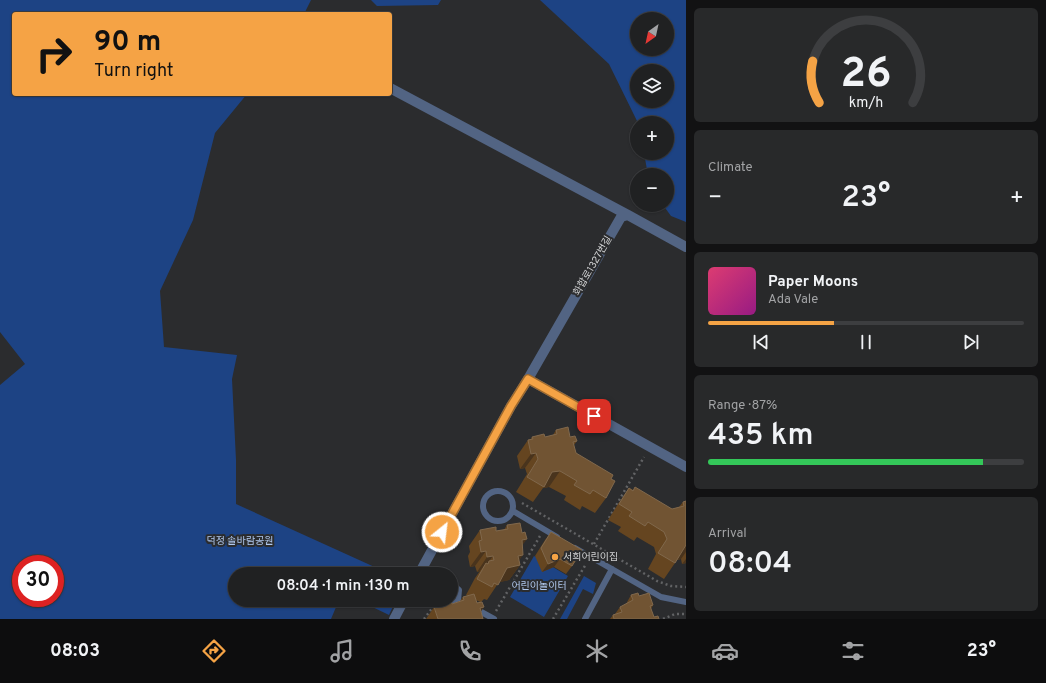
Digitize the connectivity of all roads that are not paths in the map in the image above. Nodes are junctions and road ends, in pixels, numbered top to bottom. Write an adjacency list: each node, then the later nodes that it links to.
1 (392, 89): 2 (street)
2 (628, 215): 3 (street); 4 (street, 화합로1327번길)
3 (686, 247)
4 (528, 379): 5 (street); 7 (street, 화합로1327번길)
5 (686, 467)
6 (513, 511): 6 (lane); 8 (lane)
7 (423, 567)
8 (612, 569): 11 (lane); 15 (lane)
9 (458, 589): 10 (lane)
10 (458, 599): 14 (lane)
11 (686, 602)
12 (400, 607): 13 (street)
13 (394, 619)
14 (493, 619)
15 (585, 619)

